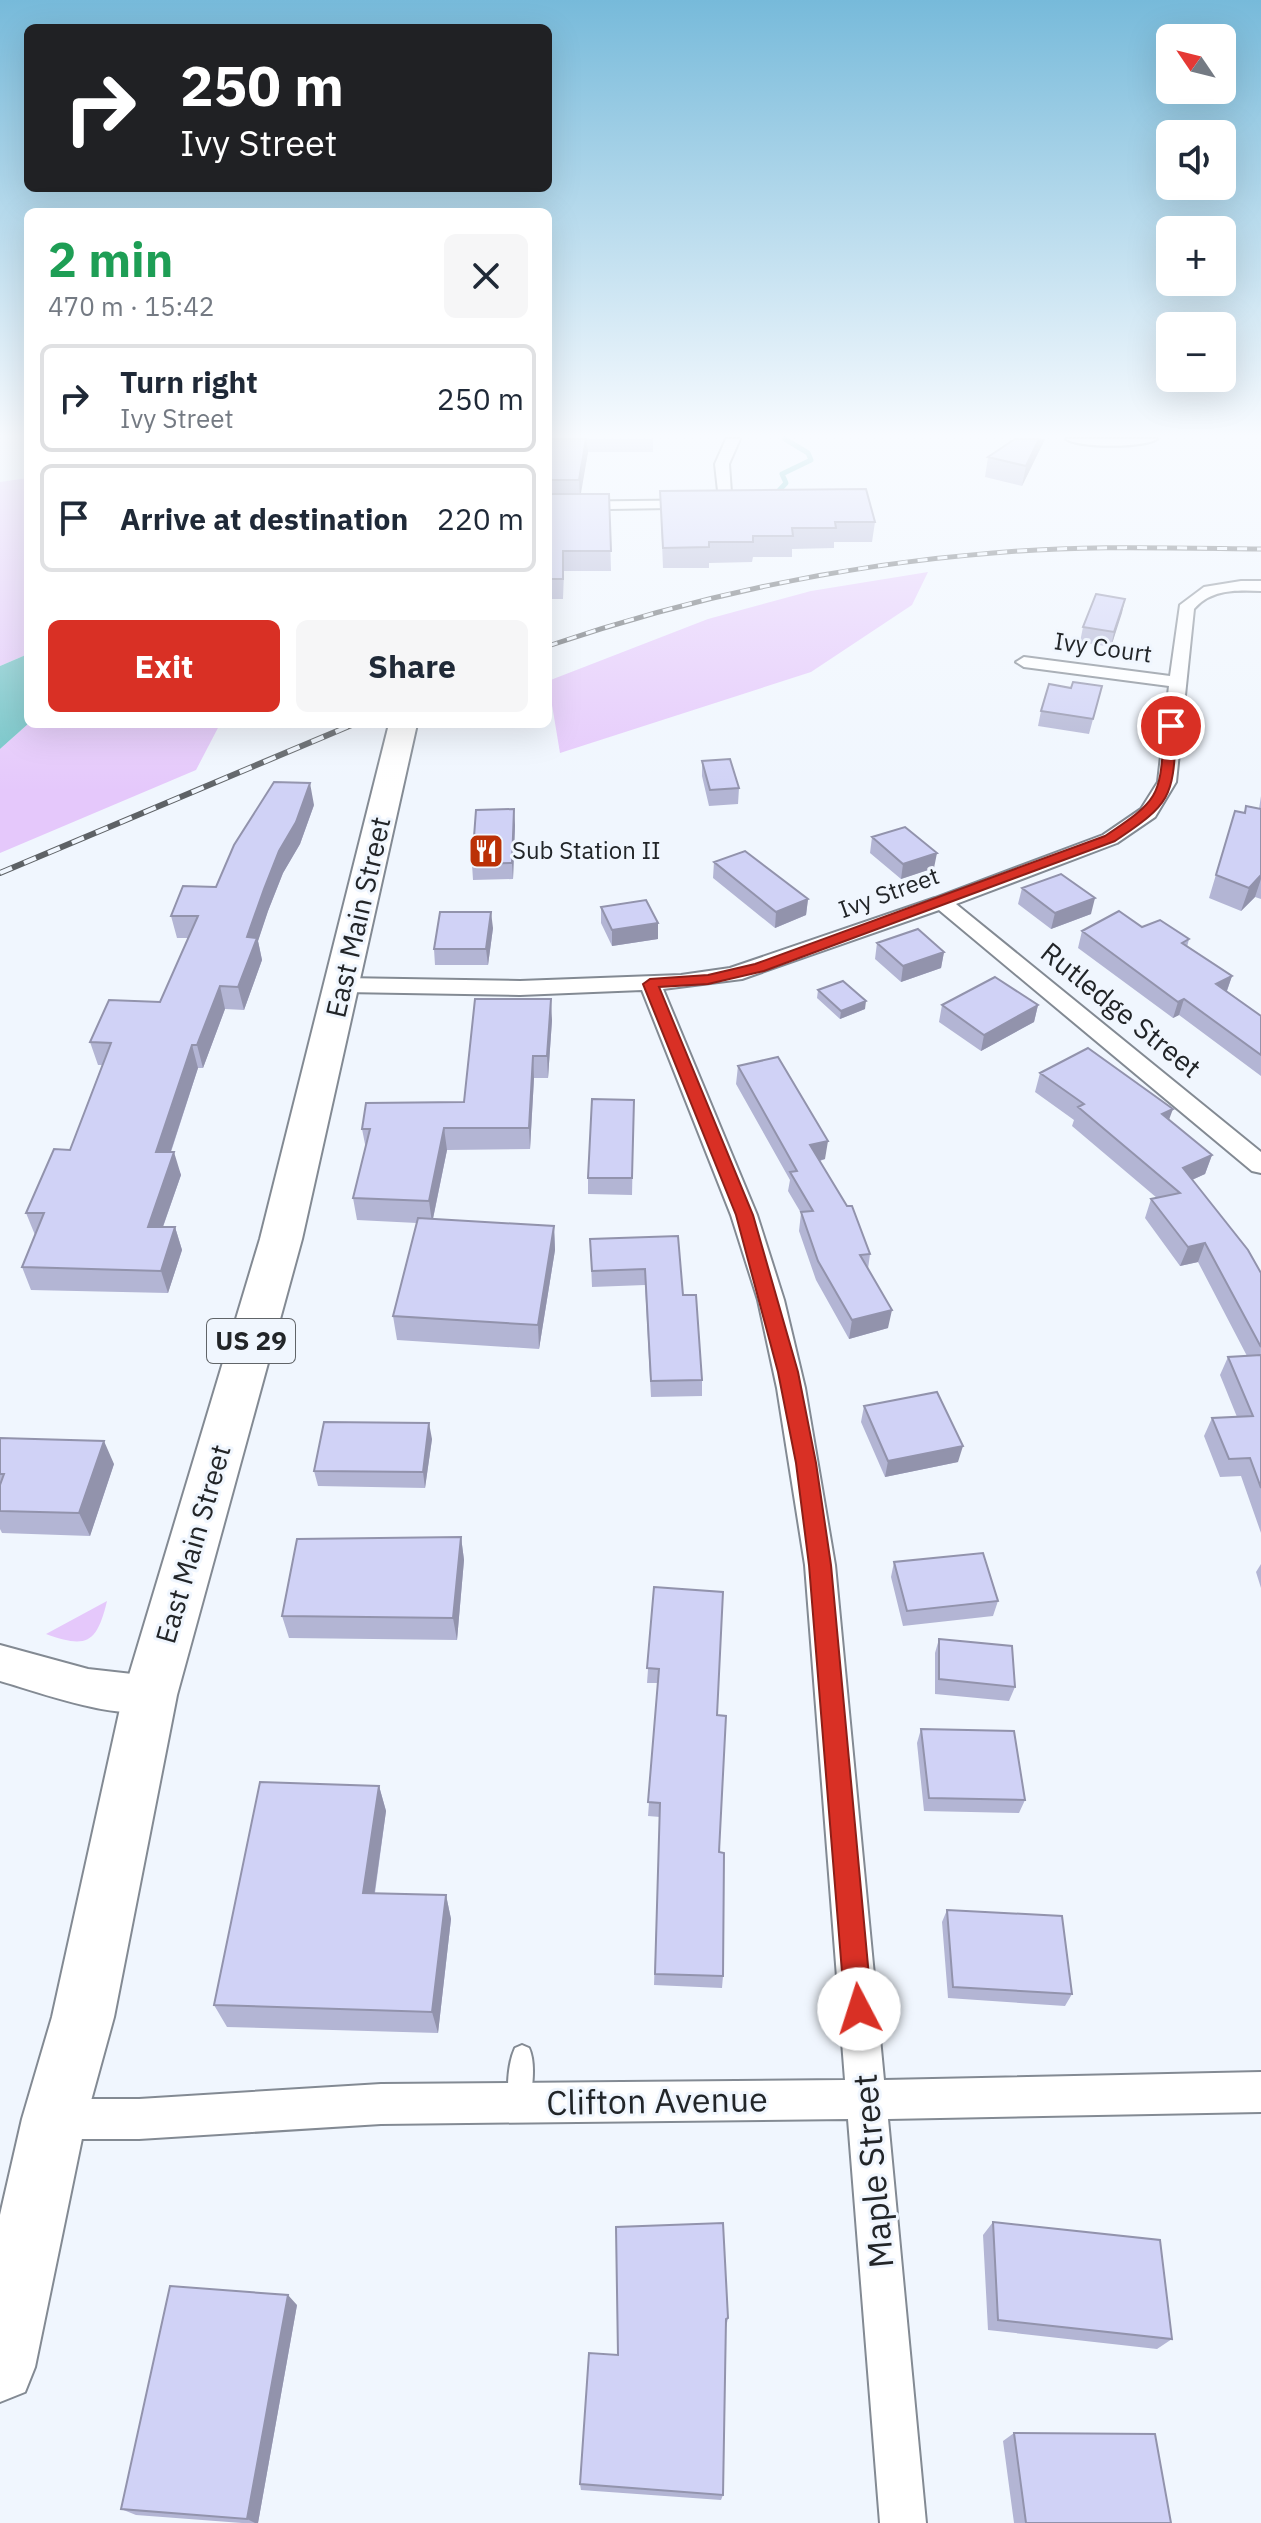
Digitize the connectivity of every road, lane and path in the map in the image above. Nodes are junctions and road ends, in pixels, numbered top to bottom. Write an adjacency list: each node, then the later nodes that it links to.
1 (1261, 586): 3 (street, Ivy Street)
2 (1024, 662): 3 (street, Ivy Court)
3 (1177, 682): 5 (street, Ivy Street)
4 (400, 733): 7 (main road, East Main Street / US 29)
5 (942, 902): 6 (street, Ivy Street); 8 (street, Rutledge Street)
6 (650, 984): 7 (street, Ivy Street); 13 (street, Maple Street)
7 (343, 985): 10 (main road, East Main Street / US 29)
8 (1261, 1165)
9 (0, 1663): 10 (street)
10 (150, 1695): 15 (main road, East Main Street / US 29)
11 (522, 2055): 14 (lane)
12 (1261, 2092): 13 (street, Clifton Avenue)
13 (867, 2098): 14 (street, Clifton Avenue); 17 (street, Maple Street)
14 (519, 2103): 15 (street, Clifton Avenue)
15 (54, 2119): 16 (main road, East Main Street / US 29)
16 (0, 2367)
17 (903, 2523)

